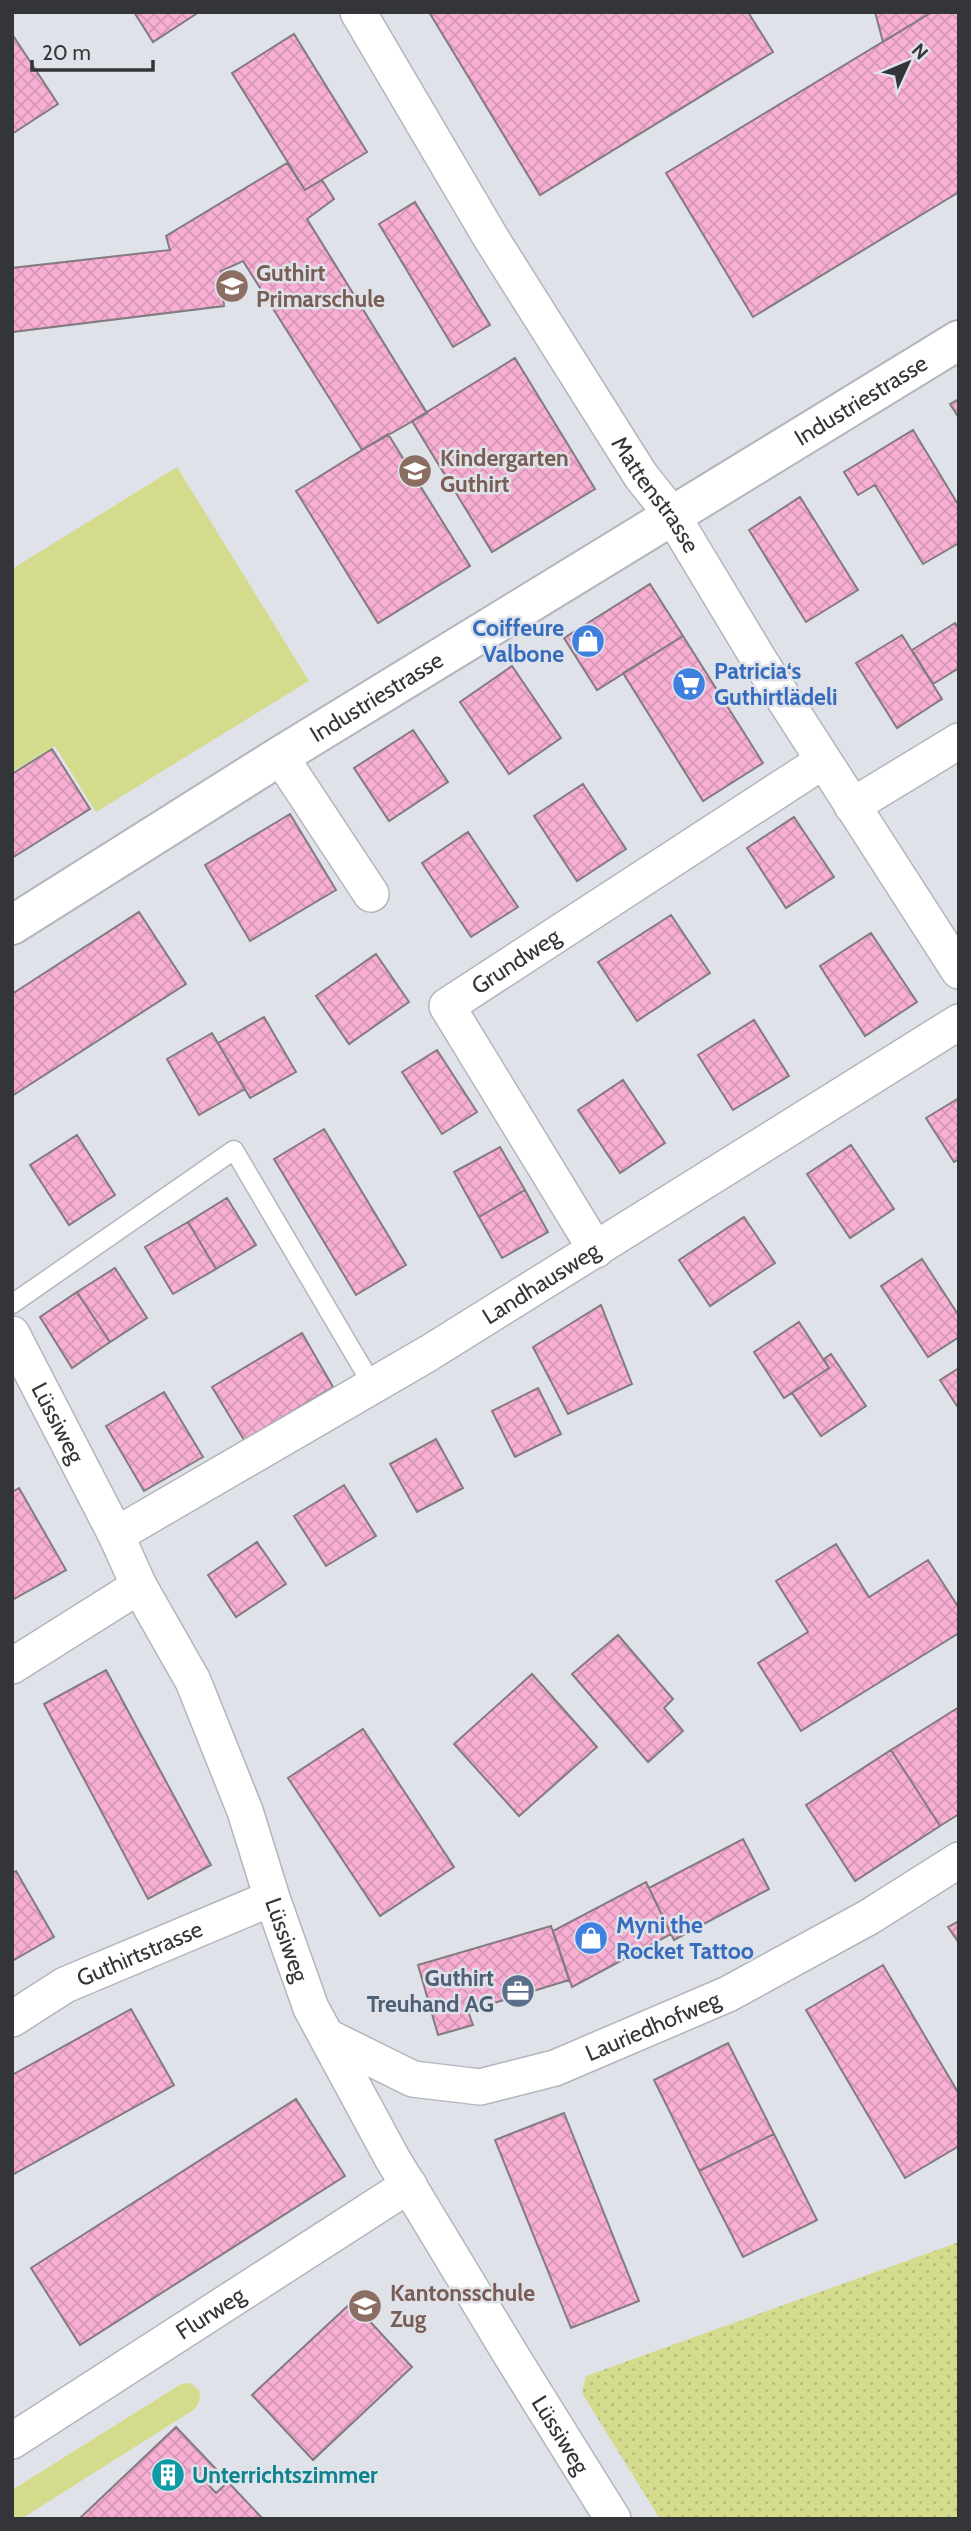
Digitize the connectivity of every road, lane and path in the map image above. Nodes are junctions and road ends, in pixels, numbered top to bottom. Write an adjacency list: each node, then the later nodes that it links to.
1 (358, 12): 3 (street, Mattenstrasse)
2 (959, 340): 3 (street, Industriestrasse)
3 (672, 515): 5 (street, Industriestrasse); 6 (street, Mattenstrasse)
4 (959, 741): 7 (street)
5 (279, 756): 8 (street); 9 (street, Industriestrasse)
6 (823, 761): 7 (street, Mattenstrasse); 12 (street, Grundweg)
7 (852, 806): 10 (street, Mattenstrasse)
8 (370, 894)
9 (12, 925)
10 (959, 971)
11 (959, 1022): 12 (street, Landhausweg)
12 (596, 1250): 15 (street, Landhausweg)
13 (12, 1304): 15 (lane)
14 (12, 1334): 16 (street, Lüssiweg)
15 (373, 1386): 16 (street, Landhausweg)
16 (116, 1535): 17 (street, Lüssiweg)
17 (139, 1586): 18 (street); 20 (street, Lüssiweg)
18 (12, 1666)
19 (959, 1860): 22 (street, Lauriedhofweg)
20 (272, 1898): 21 (street, Guthirtstrasse); 22 (street, Lüssiweg)
21 (12, 2020)
22 (328, 2037): 23 (street, Lüssiweg)
23 (409, 2185): 24 (street, Flurweg); 25 (street, Lüssiweg)
24 (12, 2441)
25 (613, 2519)

